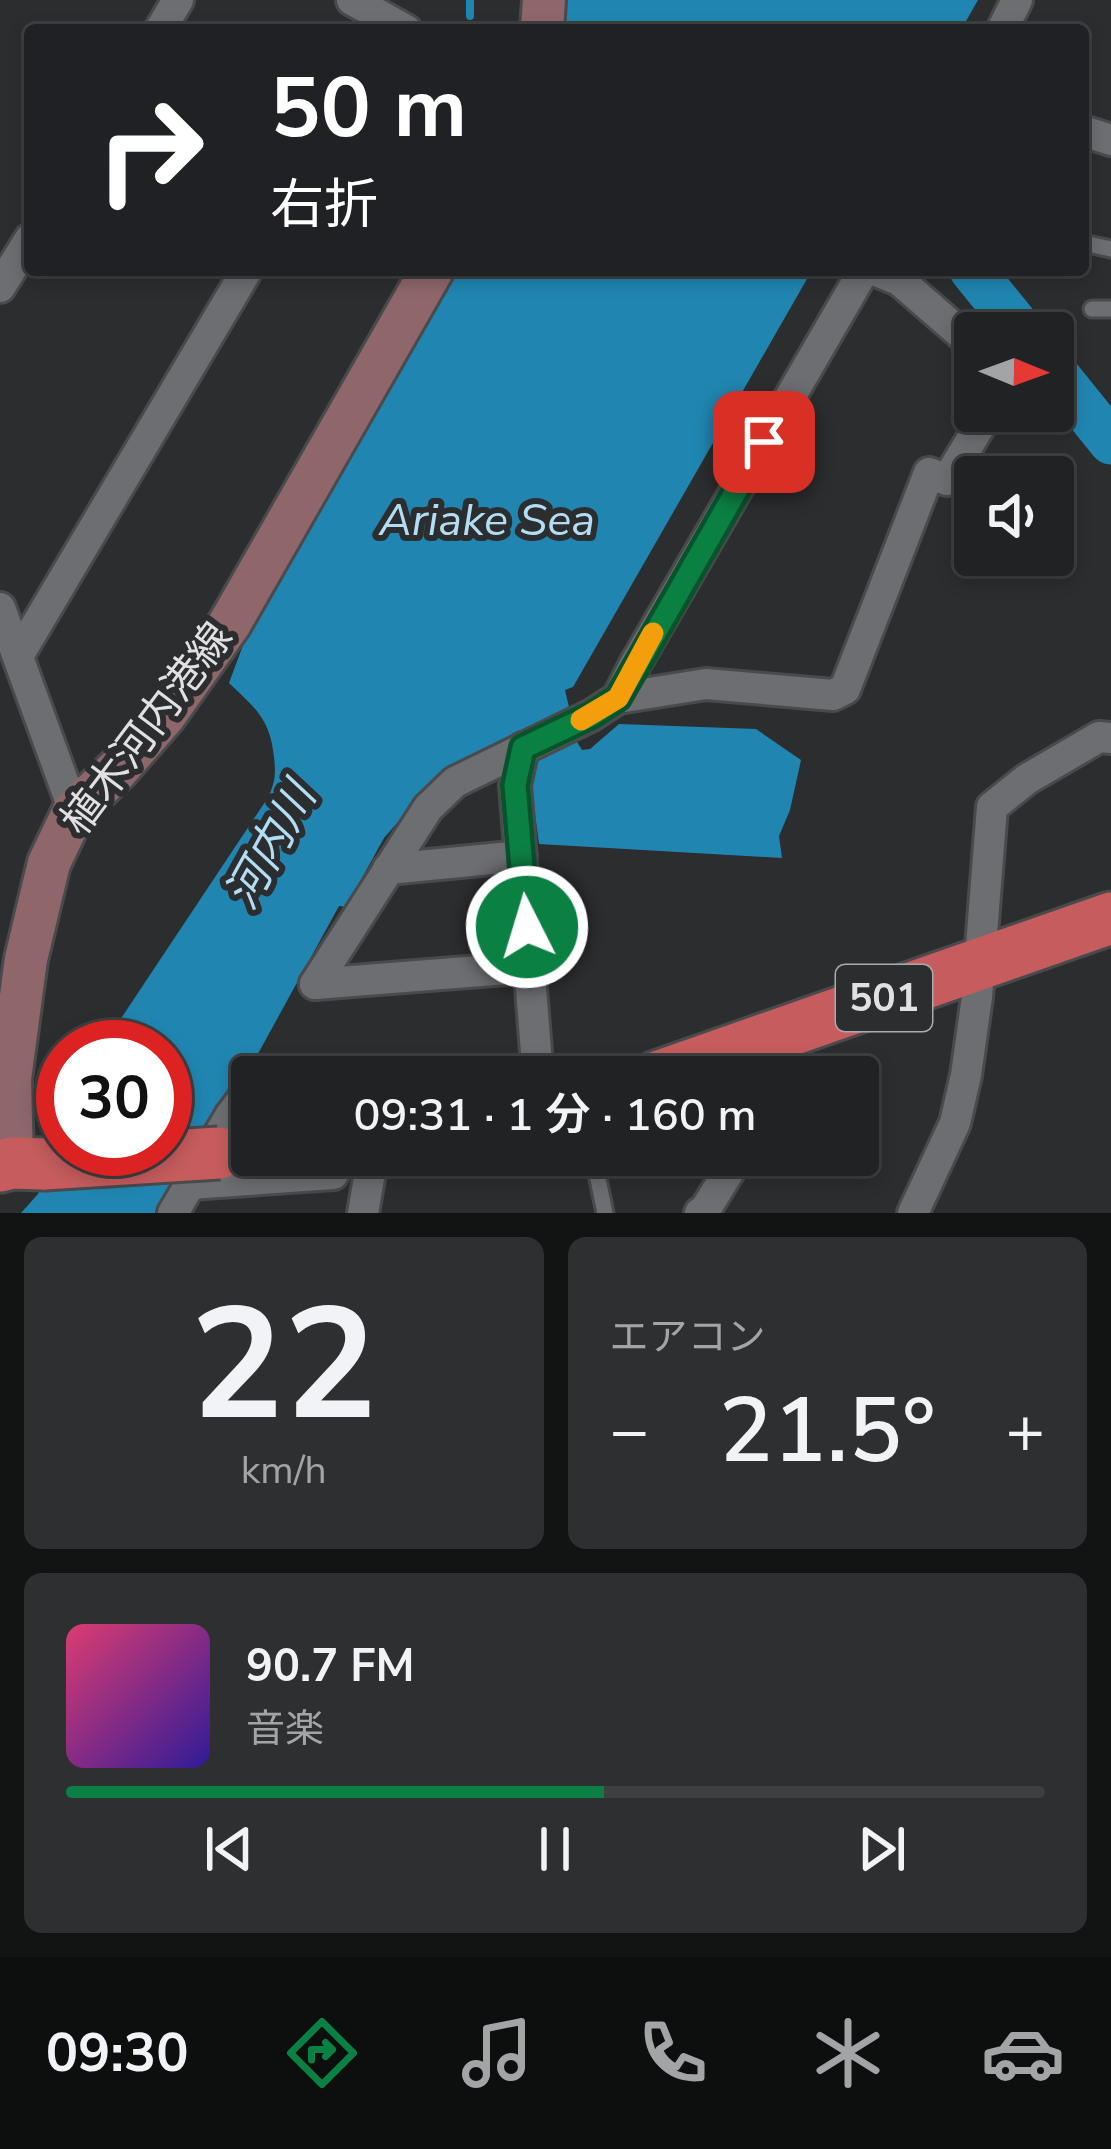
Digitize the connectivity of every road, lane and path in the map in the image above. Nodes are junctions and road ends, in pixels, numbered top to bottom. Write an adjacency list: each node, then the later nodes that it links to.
1 (352, 0): 2 (street)
2 (391, 24)
3 (24, 249): 8 (street)
4 (243, 276): 14 (street)
5 (427, 276): 18 (main road, 植木河内港線)
6 (861, 276): 15 (street)
7 (889, 276): 11 (street)
8 (0, 287)
9 (1111, 309): 10 (lane)
10 (1092, 310)
11 (954, 328)
12 (976, 432): 15 (street)
13 (0, 608): 14 (street)
14 (18, 656): 18 (street)
15 (605, 707): 17 (street)
16 (1111, 737): 22 (street)
17 (523, 748): 19 (street); 20 (street)
18 (74, 811): 28 (main road, 植木河内港線)
19 (520, 856): 20 (street); 23 (street)
20 (388, 869): 23 (street)
21 (1111, 918): 22 (highway, 501)
22 (979, 964): 25 (highway, 501); 37 (street)
23 (531, 968): 24 (street)
24 (537, 1056)
25 (776, 1056)
26 (231, 1115): 27 (street)
27 (220, 1163): 28 (highway, bridge); 29 (street); 33 (street)
28 (18, 1164)
29 (294, 1176)
30 (369, 1176): 34 (street)
31 (597, 1176): 35 (lane)
32 (726, 1176): 36 (street)
33 (173, 1213)
34 (363, 1213)
35 (605, 1213)
36 (700, 1213)
37 (913, 1213)

